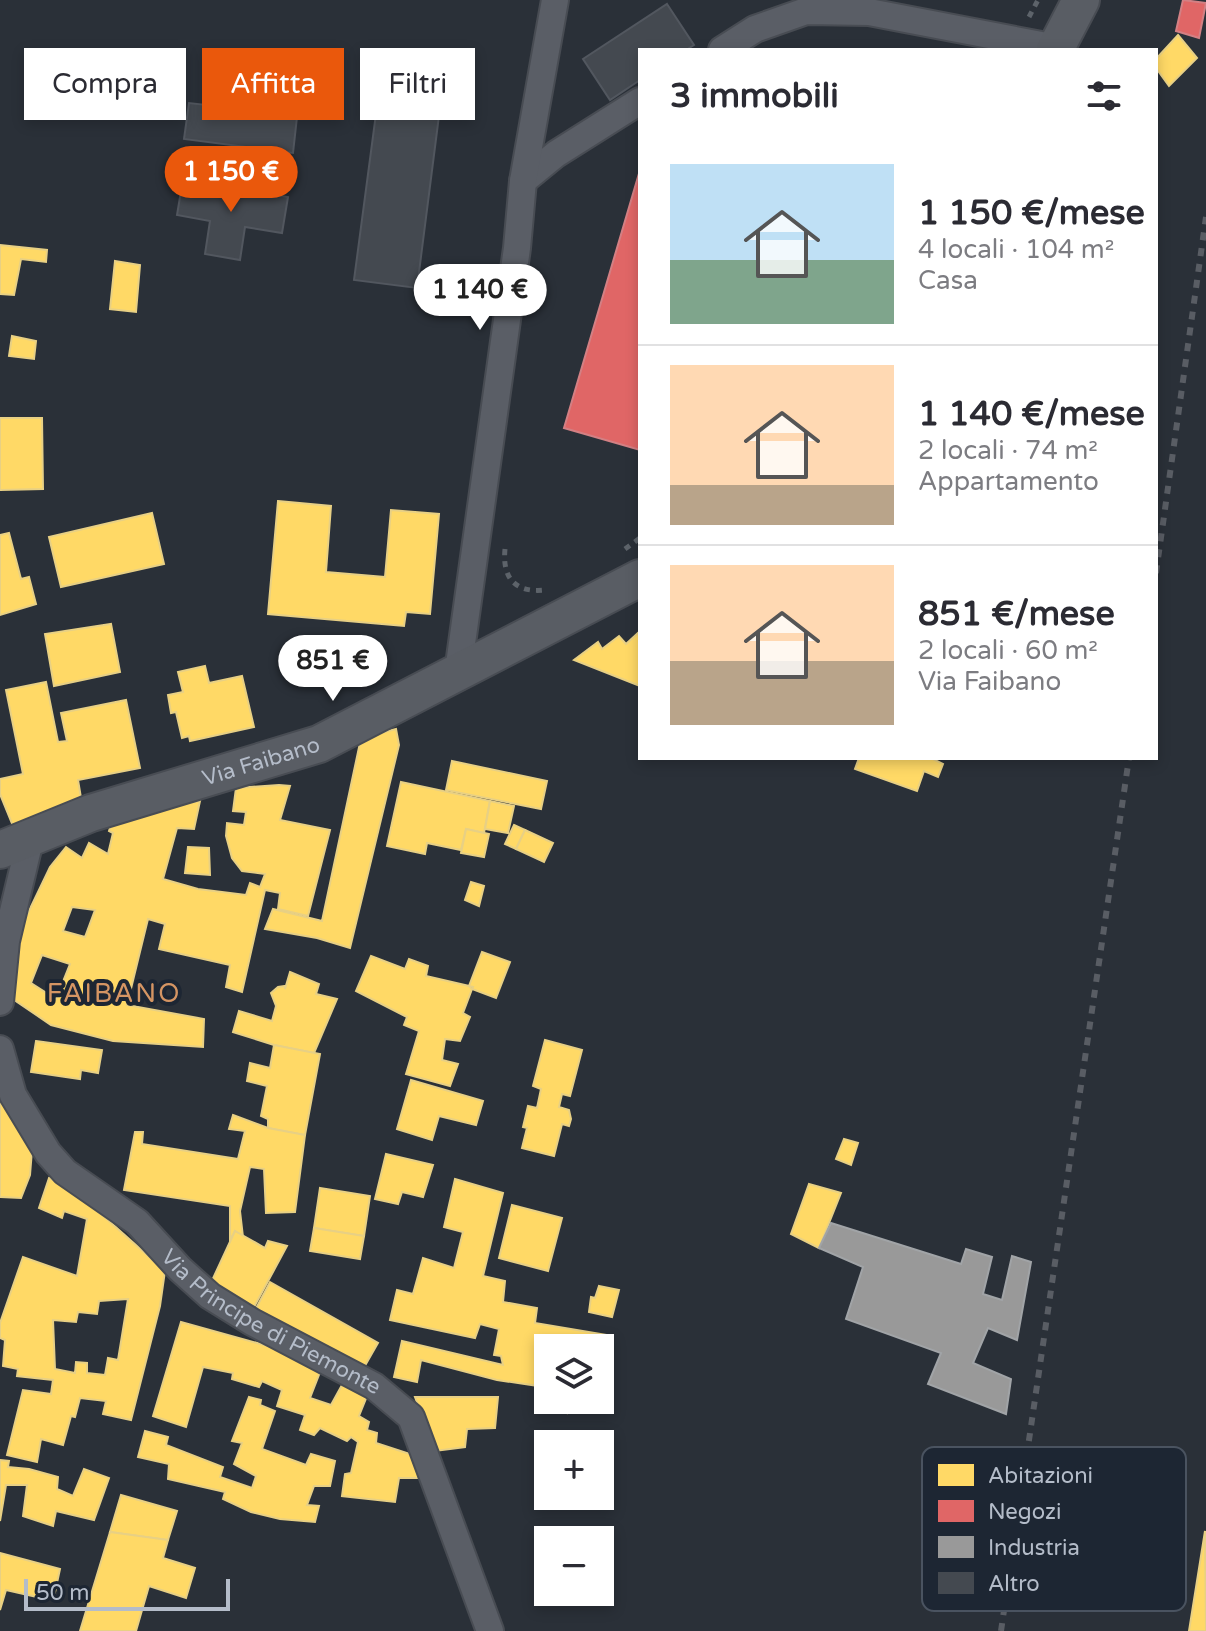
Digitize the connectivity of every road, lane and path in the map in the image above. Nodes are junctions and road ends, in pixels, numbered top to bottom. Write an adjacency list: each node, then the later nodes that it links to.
1 (555, 0): 7 (street)
2 (1081, 0): 5 (street)
3 (725, 48): 4 (street)
4 (1051, 48)
5 (1057, 48)
6 (638, 102): 7 (street)
7 (523, 181): 12 (street)
8 (506, 540): 11 (path)
9 (638, 544): 10 (path)
10 (630, 566): 12 (street, Via Faibano)
11 (553, 589)
12 (458, 672): 13 (street, Via Faibano)
13 (9, 842): 14 (street)
14 (0, 1002)
15 (0, 1049): 16 (street, Via Principe di Piemonte)
16 (490, 1631)

